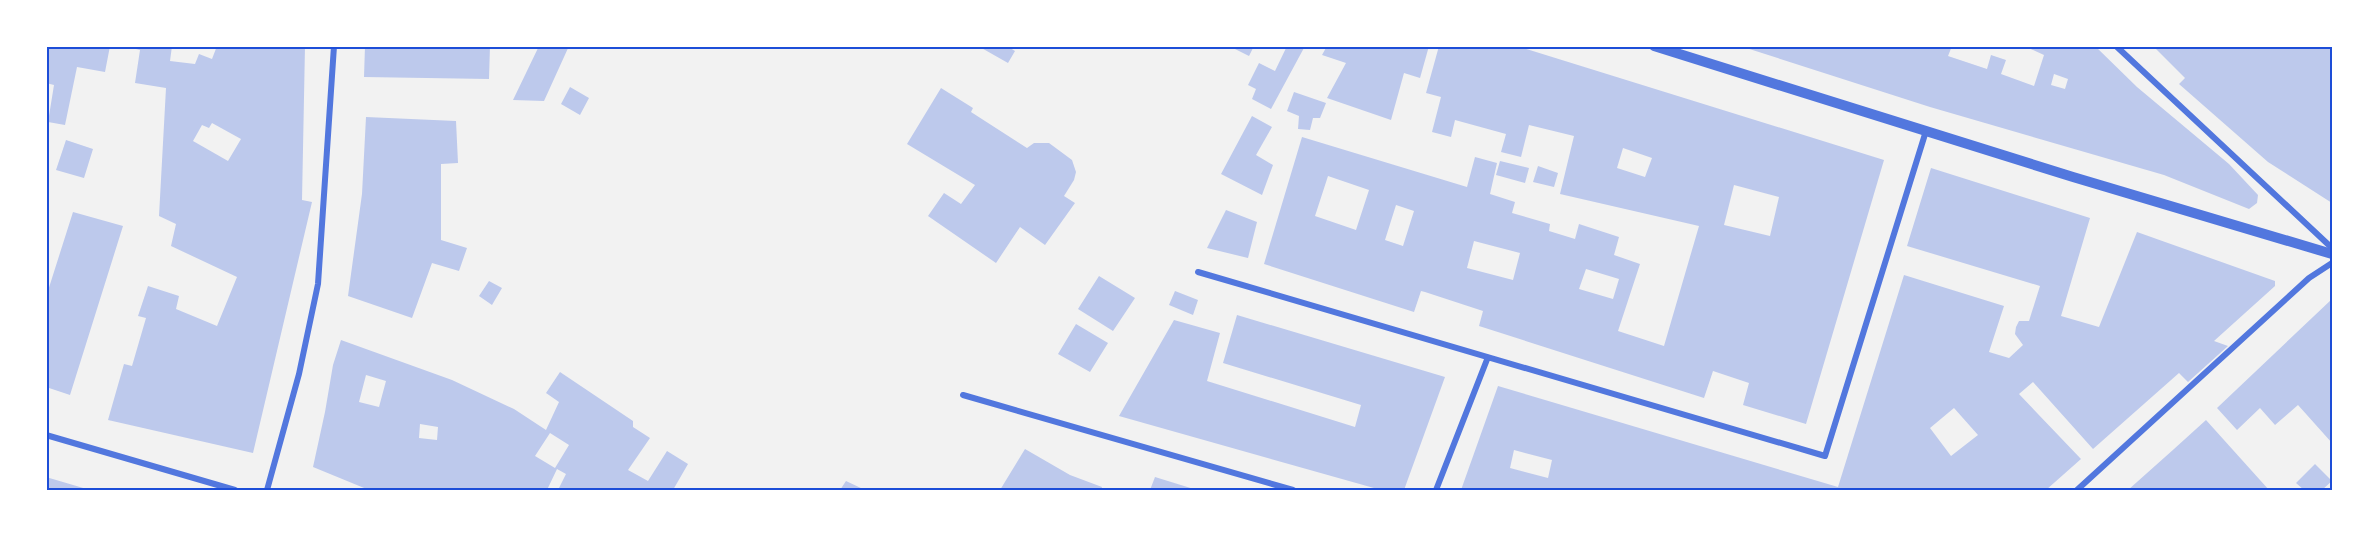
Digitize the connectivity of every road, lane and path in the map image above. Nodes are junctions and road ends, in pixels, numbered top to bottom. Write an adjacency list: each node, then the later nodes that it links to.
1 (334, 46): 13 (street)
2 (1654, 46): 4 (street)
3 (2116, 46): 5 (street)
4 (1926, 131): 6 (street); 9 (street)
5 (2332, 248)
6 (2332, 254)
7 (2332, 263): 16 (street)
8 (1198, 272): 9 (street)
9 (1488, 357): 15 (street)
10 (963, 395): 14 (street)
11 (46, 435): 12 (street)
12 (235, 490)
13 (267, 490)
14 (1293, 490)
15 (1436, 490)
16 (2078, 490)

